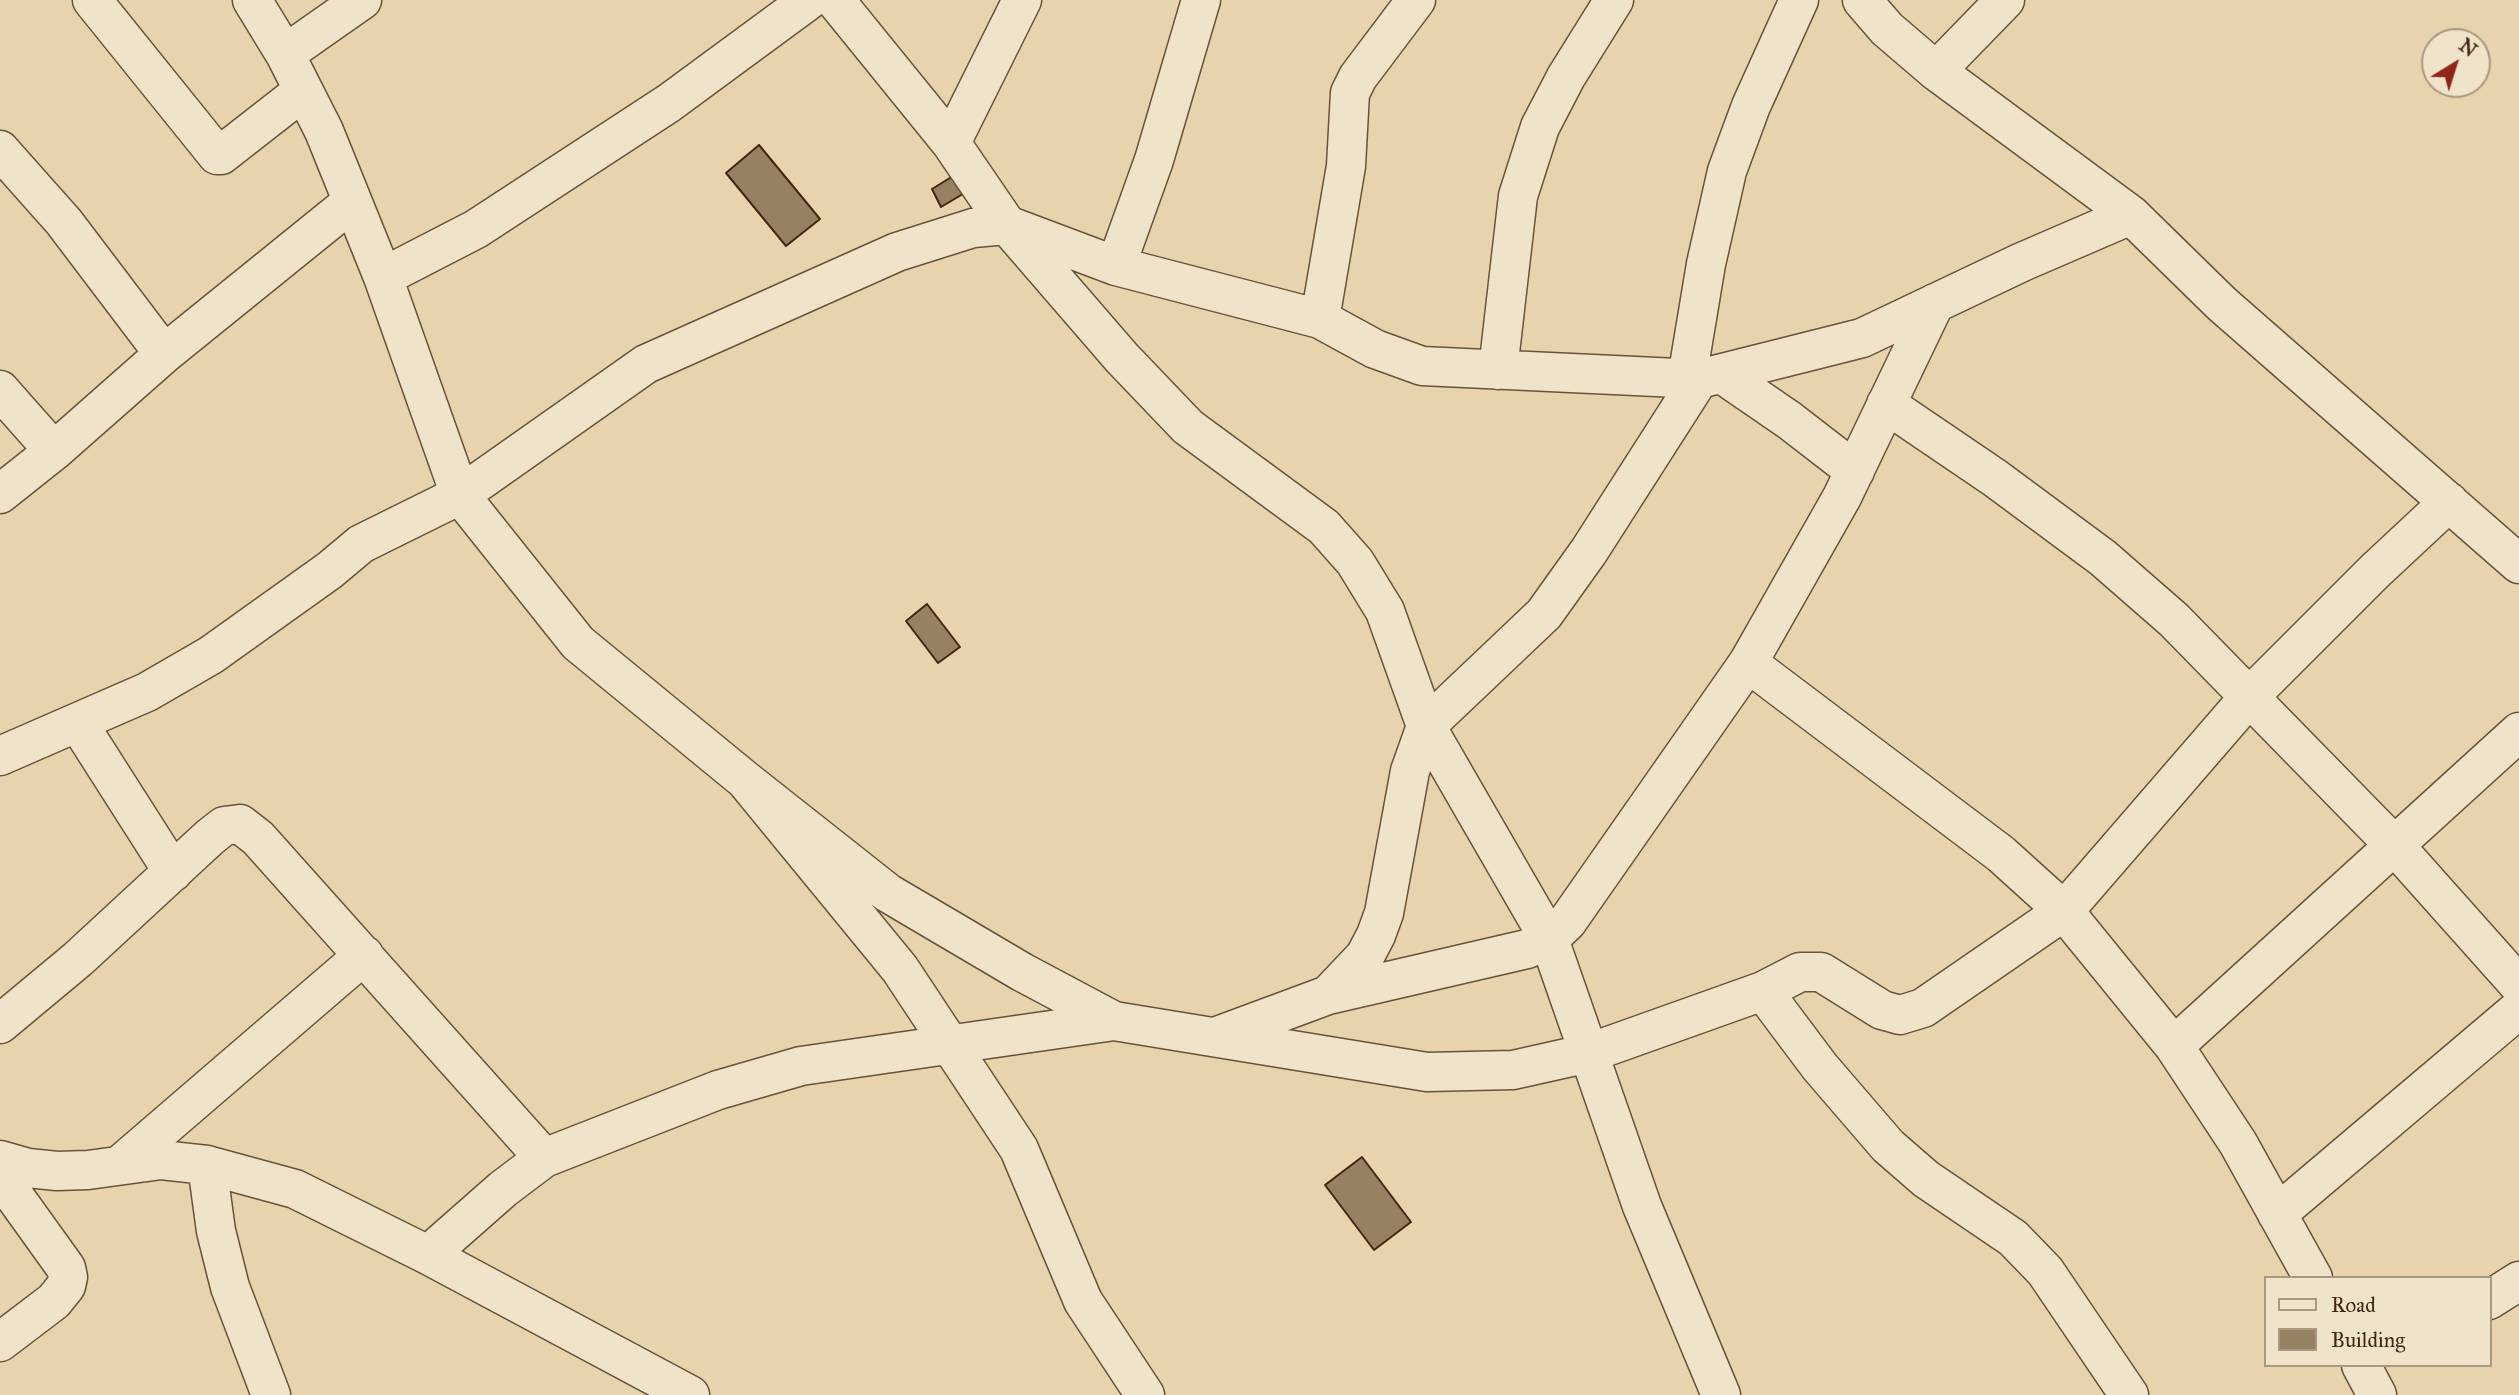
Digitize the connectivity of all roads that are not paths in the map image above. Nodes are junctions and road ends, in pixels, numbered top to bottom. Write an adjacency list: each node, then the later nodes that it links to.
1 (92, 0): 15 (street)
2 (252, 0): 13 (street)
3 (362, 0): 13 (street)
4 (809, 0): 22 (street)
5 (835, 0): 16 (street)
6 (1022, 0): 16 (street)
7 (1201, 0): 21 (street)
8 (1416, 0): 24 (street)
9 (1614, 0): 26 (street)
10 (1799, 0): 27 (street)
11 (1863, 0): 14 (street)
12 (2005, 0): 14 (street)
13 (285, 54): 15 (street)
14 (1936, 71): 19 (street)
15 (303, 91): 18 (street)
16 (951, 143): 20 (street)
17 (0, 150): 25 (street)
18 (352, 202): 22 (street); 25 (street)
19 (2131, 215): 23 (street); 34 (street)
20 (1006, 225): 21 (street); 33 (street); 39 (street)
21 (1116, 266): 24 (street)
22 (383, 277): 33 (street)
23 (1935, 303): 27 (street); 29 (street)
24 (1320, 319): 26 (street)
25 (164, 354): 30 (street)
26 (1498, 370): 27 (street)
27 (1702, 377): 31 (street); 39 (street)
28 (0, 390): 30 (street)
29 (1886, 404): 31 (street); 37 (street)
30 (54, 451): 32 (street)
31 (1854, 471): 36 (street)
32 (0, 494)
33 (460, 495): 38 (street); 42 (street)
34 (2449, 502): 35 (street); 37 (street)
35 (2519, 564)
36 (1748, 663): 45 (street); 46 (street)
37 (2250, 696): 43 (street); 45 (street)
38 (78, 723): 41 (street); 44 (street)
39 (1426, 726): 46 (street); 50 (street)
40 (2519, 732): 43 (street)
41 (0, 756)
42 (745, 780): 52 (street); 55 (street)
43 (2395, 846): 48 (street); 56 (street)
44 (173, 872): 47 (street); 53 (street)
45 (2064, 911): 49 (street); 56 (street)
46 (1549, 939): 50 (street); 57 (street)
47 (364, 955): 58 (street); 60 (street)
48 (2519, 985)
49 (1763, 991): 57 (street); 73 (street)
50 (1328, 995): 54 (street)
51 (2519, 1009): 63 (street)
52 (1114, 1021): 54 (street); 55 (street)
53 (0, 1024)
54 (1218, 1036): 57 (street)
55 (951, 1046): 58 (street); 71 (street)
56 (2174, 1046): 63 (street)
57 (1589, 1053): 72 (street)
58 (544, 1158): 64 (street)
59 (0, 1160): 60 (street)
60 (120, 1165): 61 (street)
61 (207, 1165): 64 (street); 69 (street)
62 (0, 1176): 68 (street)
63 (2277, 1214): 65 (street)
64 (428, 1255): 70 (street)
65 (2312, 1276)
66 (2519, 1281): 67 (street)
67 (2491, 1299)
68 (0, 1342)
69 (271, 1395)
70 (690, 1395)
71 (1145, 1395)
72 (1721, 1395)
73 (2129, 1395)

